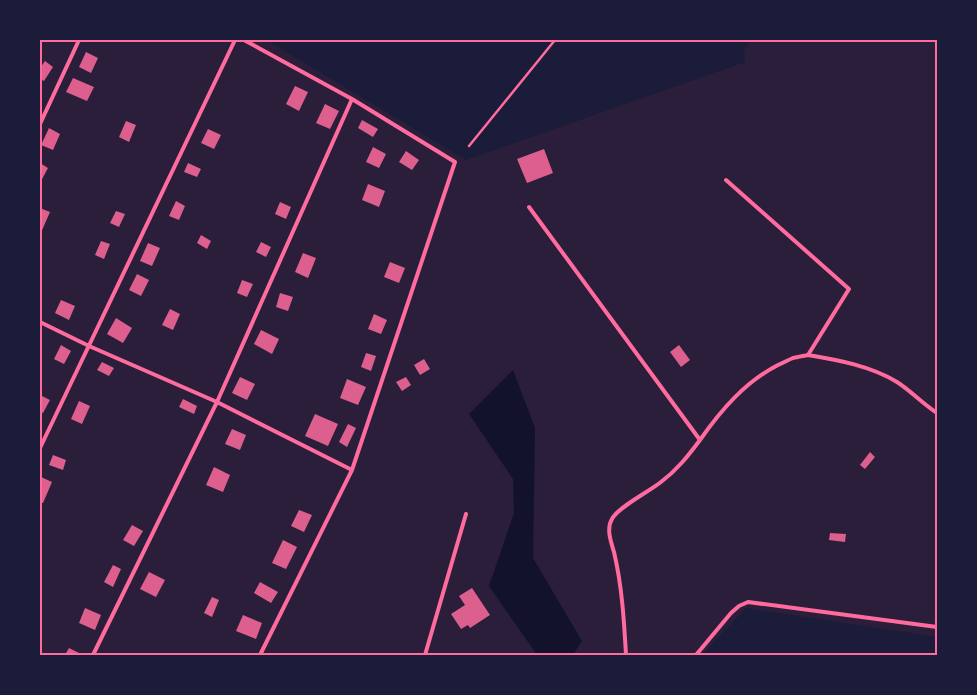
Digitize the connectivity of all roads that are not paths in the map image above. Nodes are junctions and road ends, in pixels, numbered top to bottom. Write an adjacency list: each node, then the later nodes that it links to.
1 (80, 40): 5 (lane)
2 (235, 40): 9 (lane)
3 (244, 40): 4 (lane)
4 (352, 100): 11 (lane); 15 (lane)
5 (40, 124)
6 (726, 180): 10 (lane)
7 (529, 207): 13 (lane)
8 (40, 322): 9 (lane)
9 (89, 346): 11 (lane); 14 (lane)
10 (808, 355): 12 (lane); 13 (lane)
11 (217, 402): 15 (lane); 18 (lane)
12 (937, 413)
13 (700, 440): 21 (lane)
14 (40, 448)
15 (352, 470): 19 (lane)
16 (466, 514): 20 (lane)
17 (937, 627): 22 (lane)
18 (93, 655)
19 (260, 655)
20 (425, 655)
21 (626, 655)
22 (696, 655)

